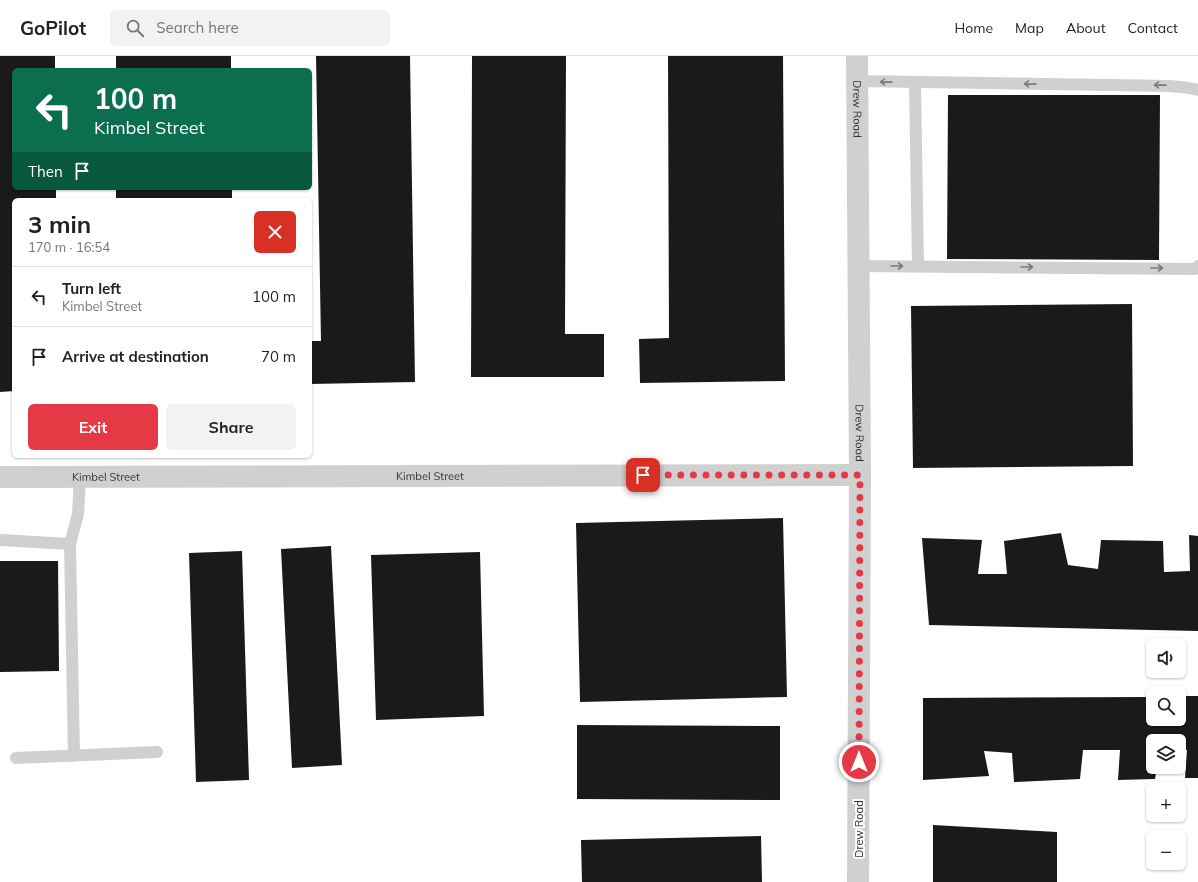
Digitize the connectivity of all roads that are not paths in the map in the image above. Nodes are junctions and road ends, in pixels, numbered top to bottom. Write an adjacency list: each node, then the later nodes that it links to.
1 (857, 56): 2 (street, Drew Road)
2 (857, 81): 3 (lane, one-way to 2); 5 (street, Drew Road)
3 (914, 82): 4 (lane, one-way to 3); 6 (lane)
4 (1198, 90)
5 (858, 266): 6 (lane, one-way to 6); 8 (street, Drew Road)
6 (918, 266): 7 (lane, one-way to 7)
7 (1198, 266)
8 (860, 475): 10 (street, Kimbel Street); 16 (street, Drew Road)
9 (0, 477): 10 (street, Kimbel Street)
10 (80, 477): 12 (lane)
11 (0, 540): 12 (lane)
12 (70, 544): 14 (lane)
13 (157, 752): 14 (lane)
14 (74, 756): 15 (lane)
15 (16, 758)
16 (858, 882)

